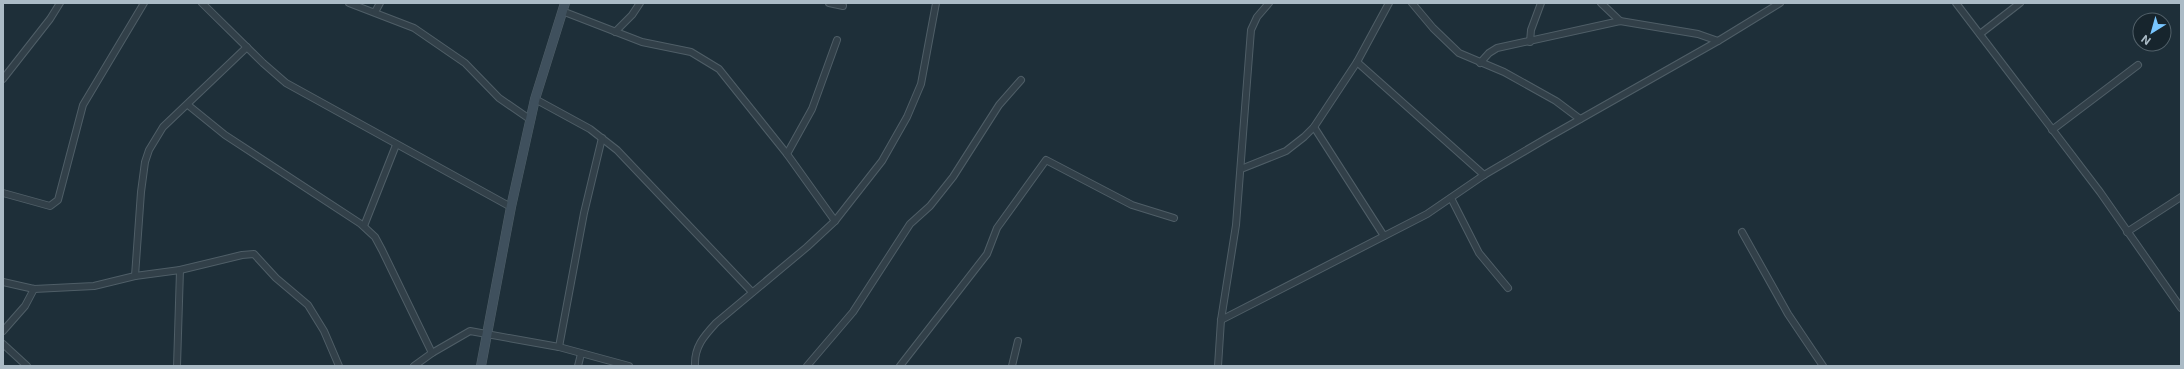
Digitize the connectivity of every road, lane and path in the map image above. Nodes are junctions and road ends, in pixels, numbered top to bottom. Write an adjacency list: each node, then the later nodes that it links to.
1 (60, 3): 30 (street)
2 (144, 3): 43 (street)
3 (202, 3): 26 (street)
4 (349, 3): 19 (street)
5 (380, 3): 19 (street)
6 (640, 3): 21 (street)
7 (829, 3): 17 (street)
8 (936, 3): 48 (street)
9 (1269, 3): 41 (street)
10 (1389, 3): 27 (street)
11 (1412, 3): 28 (street)
12 (1541, 3): 25 (street)
13 (1601, 3): 20 (street)
14 (1780, 3): 24 (street)
15 (1956, 3): 22 (street)
16 (2020, 3): 22 (street)
17 (843, 6)
18 (564, 7): 21 (street); 32 (street)
19 (375, 12): 35 (street)
20 (1620, 21): 24 (street); 25 (street)
21 (615, 32): 40 (street)
22 (1980, 34): 37 (street)
23 (837, 40): 40 (street)
24 (1718, 41): 34 (street)
25 (1530, 42): 28 (street)
26 (247, 47): 33 (street); 39 (street)
27 (1357, 62): 36 (street); 42 (street)
28 (1480, 63): 34 (street)
29 (2138, 65): 37 (street)
30 (3, 79)
31 (1021, 80): 76 (street)
32 (535, 99): 35 (street); 38 (street)
33 (188, 105): 49 (street); 54 (street)
34 (1580, 119): 42 (street)
35 (531, 120): 46 (street)
36 (1314, 127): 41 (street); 52 (street)
37 (2052, 130): 51 (street)
38 (602, 138): 58 (street); 65 (street)
39 (396, 145): 46 (street); 49 (street)
40 (787, 154): 48 (street)
41 (1241, 169): 60 (street)
42 (1484, 175): 45 (street)
43 (3, 193)
44 (2181, 197): 51 (street)
45 (1451, 198): 52 (street); 56 (street)
46 (511, 208): 62 (street)
47 (1174, 218): 77 (street)
48 (835, 221): 58 (street)
49 (364, 226): 66 (street)
50 (1742, 232): 80 (street)
51 (2126, 232): 59 (street)
52 (1384, 236): 60 (street)
53 (180, 270): 54 (street); 69 (street); 70 (street)
54 (135, 276): 57 (street)
55 (3, 282): 57 (street)
56 (1508, 288)
57 (34, 289): 61 (street)
58 (752, 292): 75 (street)
59 (2181, 308)
60 (1221, 320): 79 (street)
61 (3, 331)
62 (487, 333): 65 (street); 66 (street); 72 (street)
63 (1018, 341): 78 (street)
64 (3, 344): 68 (street)
65 (559, 347): 67 (street)
66 (432, 353): 71 (street)
67 (581, 354): 73 (street); 74 (street)
68 (28, 366)
69 (177, 366)
70 (339, 366)
71 (414, 366)
72 (481, 366)
73 (578, 366)
74 (629, 366)
75 (696, 366)
76 (807, 366)
77 (900, 366)
78 (1012, 366)
79 (1218, 366)
80 (1823, 366)

